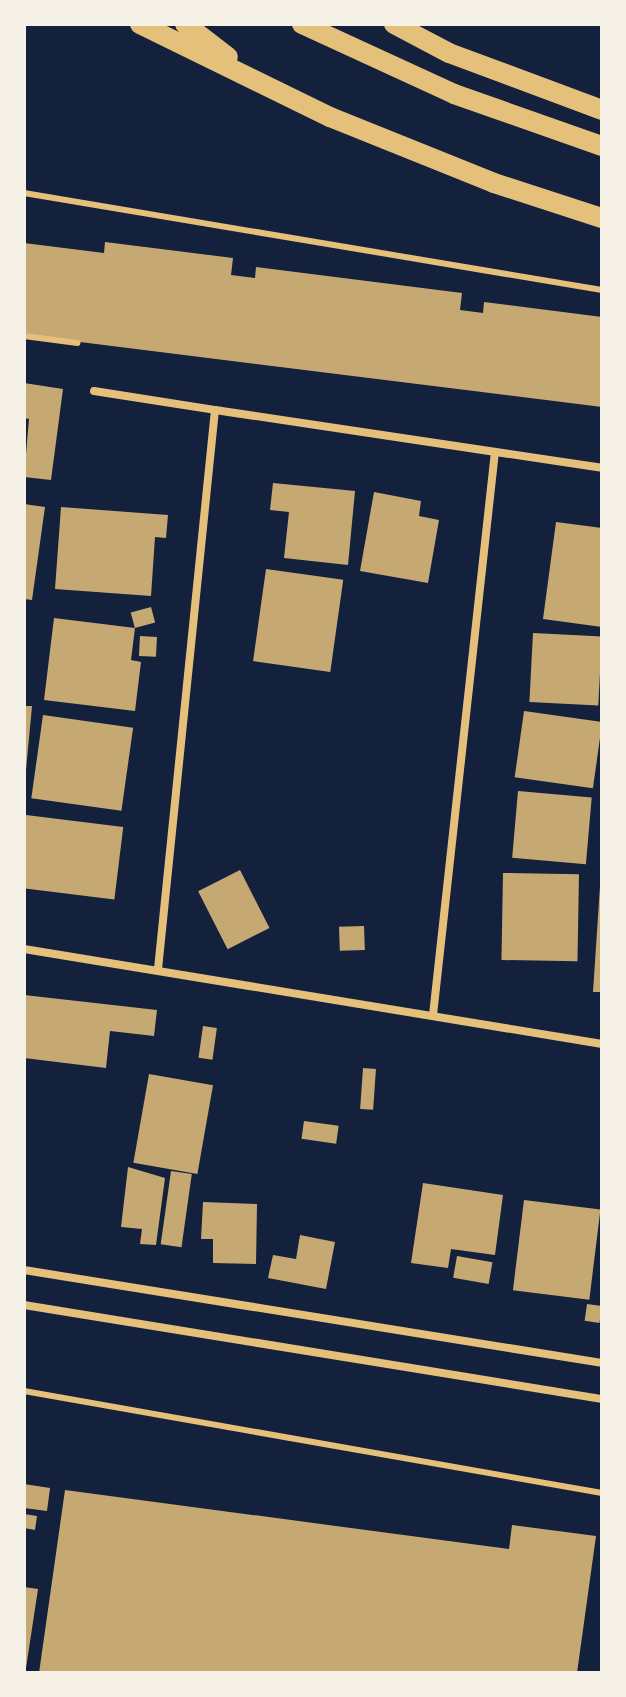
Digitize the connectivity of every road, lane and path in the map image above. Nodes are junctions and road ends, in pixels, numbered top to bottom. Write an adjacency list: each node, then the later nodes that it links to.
1 (140, 24): 5 (main road)
2 (185, 24): 5 (main road)
3 (302, 24): 7 (main road)
4 (394, 24): 6 (main road)
5 (263, 84): 9 (main road)
6 (602, 110)
7 (602, 146)
8 (24, 193): 10 (lane)
9 (602, 218)
10 (602, 290)
11 (24, 336): 12 (lane)
12 (78, 343)
13 (94, 391): 14 (street)
14 (215, 410): 15 (street); 18 (street)
15 (495, 452): 16 (street); 19 (street)
16 (602, 468)
17 (24, 949): 18 (street)
18 (158, 969): 19 (street)
19 (433, 1015): 20 (street)
20 (602, 1044)
21 (24, 1270): 23 (street)
22 (24, 1305): 25 (street)
23 (602, 1363)
24 (24, 1391): 26 (lane)
25 (602, 1399)
26 (602, 1493)

